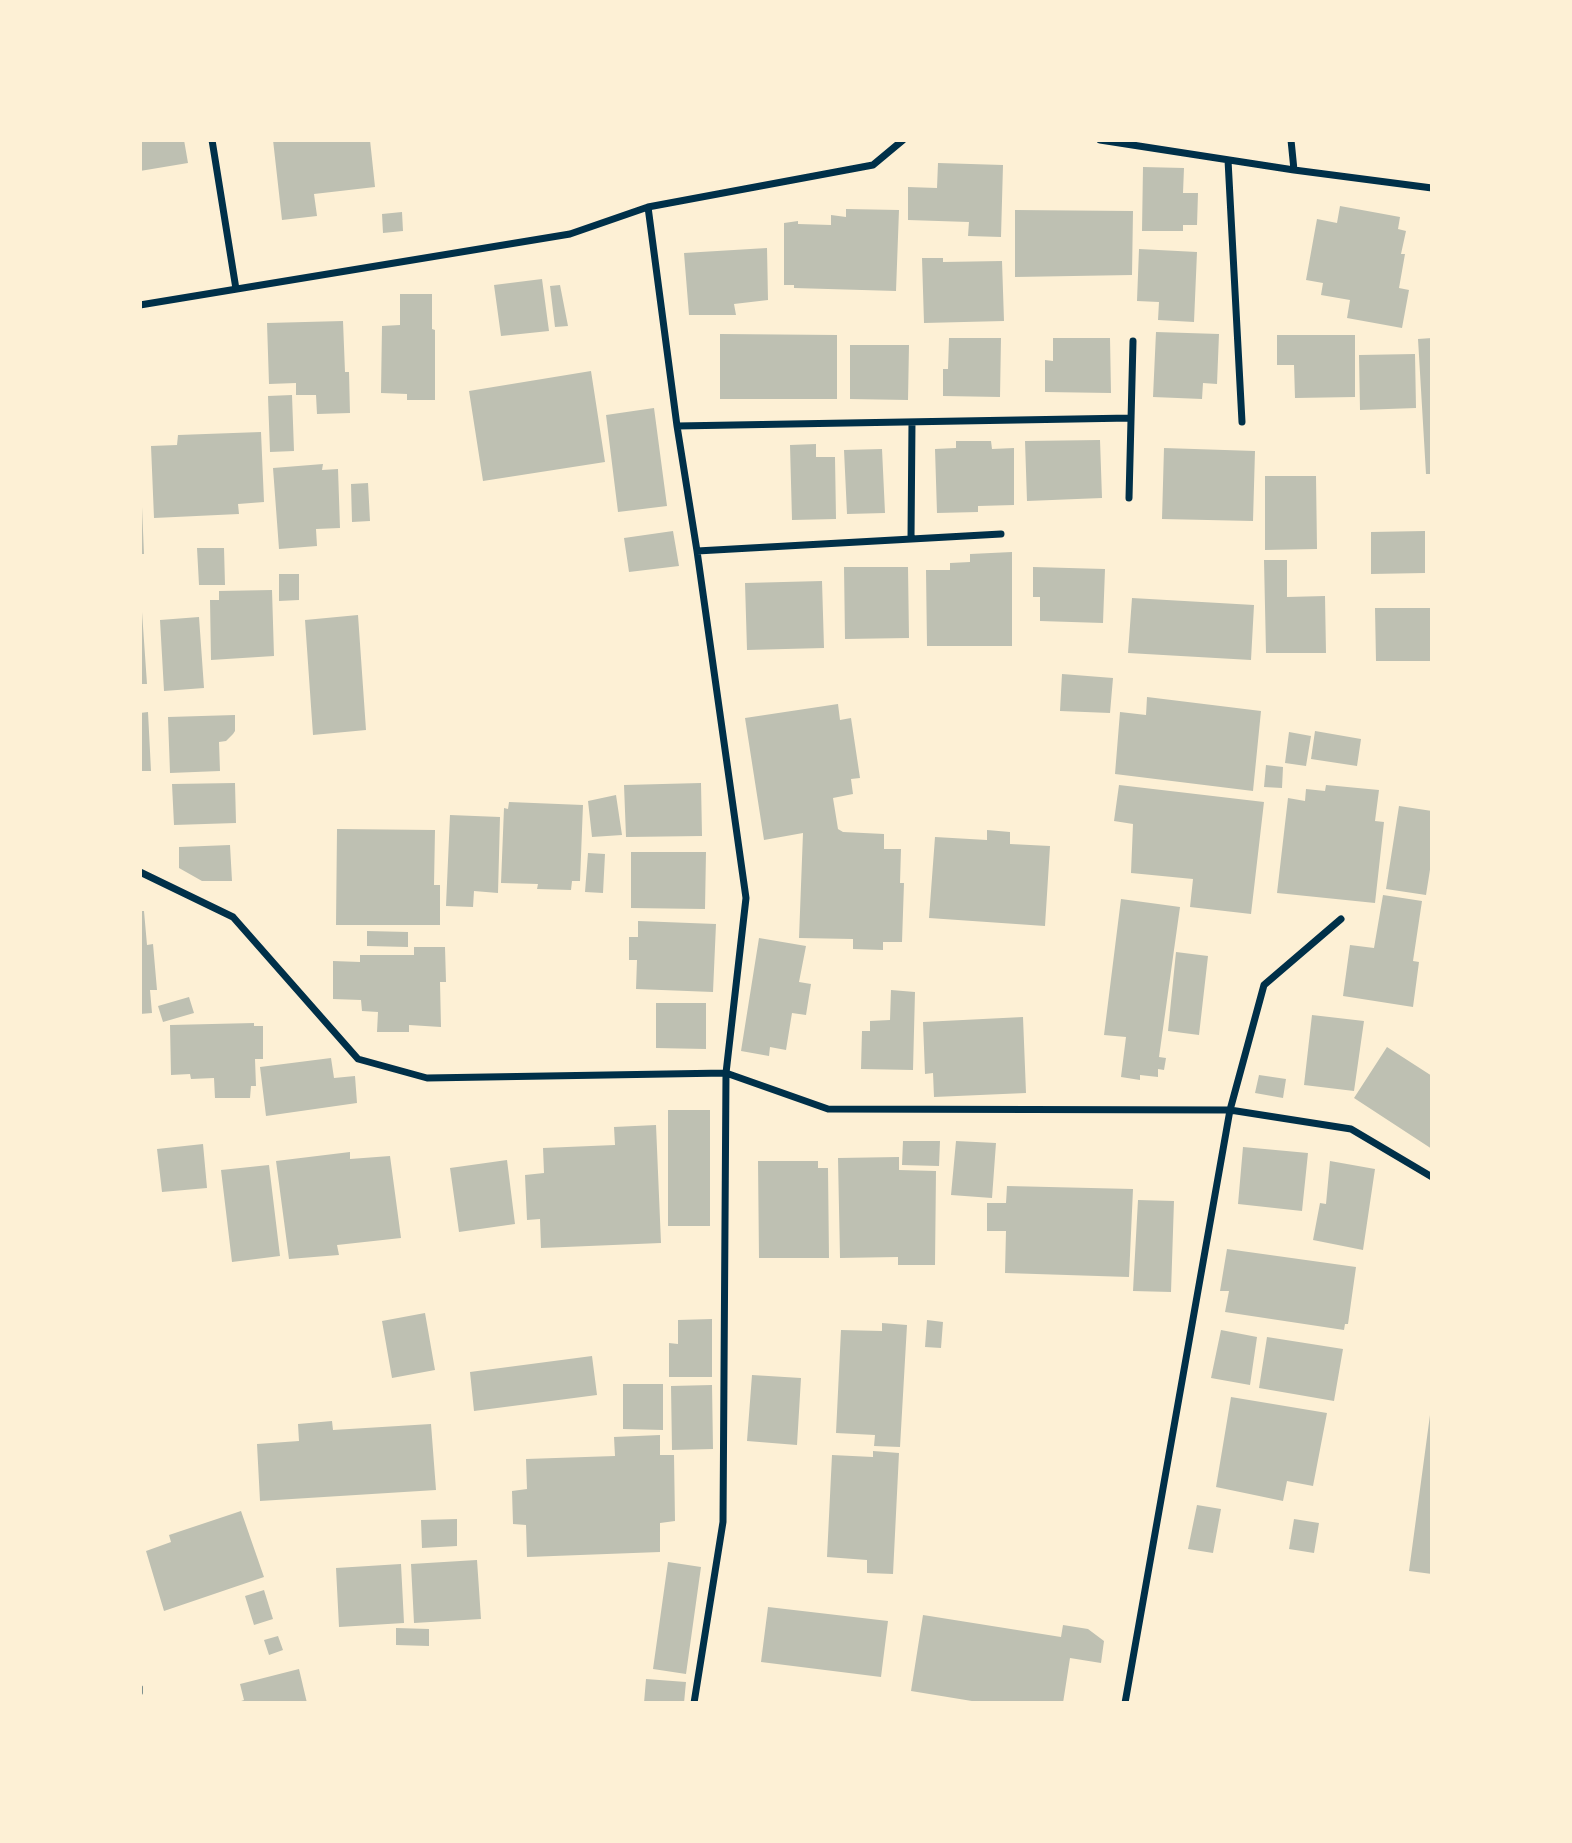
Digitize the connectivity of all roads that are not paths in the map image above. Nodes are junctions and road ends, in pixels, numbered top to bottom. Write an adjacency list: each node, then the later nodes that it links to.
1 (212, 140): 9 (street)
2 (903, 140): 8 (street)
3 (1100, 140): 5 (street)
4 (1291, 140): 6 (street)
5 (1228, 160): 6 (street); 14 (street)
6 (1294, 170): 7 (street)
7 (1432, 188)
8 (648, 207): 9 (street); 15 (street)
9 (236, 289): 10 (street)
10 (140, 304)
11 (1133, 341): 12 (street)
12 (1131, 418): 13 (street); 16 (street)
13 (912, 422): 15 (street); 18 (street)
14 (1242, 422)
15 (677, 426): 19 (street)
16 (1129, 498)
17 (1000, 534): 18 (street)
18 (911, 538): 19 (street)
19 (697, 551): 22 (street)
20 (140, 872): 22 (street)
21 (1341, 919): 23 (street)
22 (726, 1073): 23 (street); 27 (street)
23 (1230, 1110): 24 (street); 28 (street)
24 (1432, 1177)
25 (140, 1687): 26 (lane)
26 (140, 1693)
27 (694, 1703)
28 (1125, 1703)

